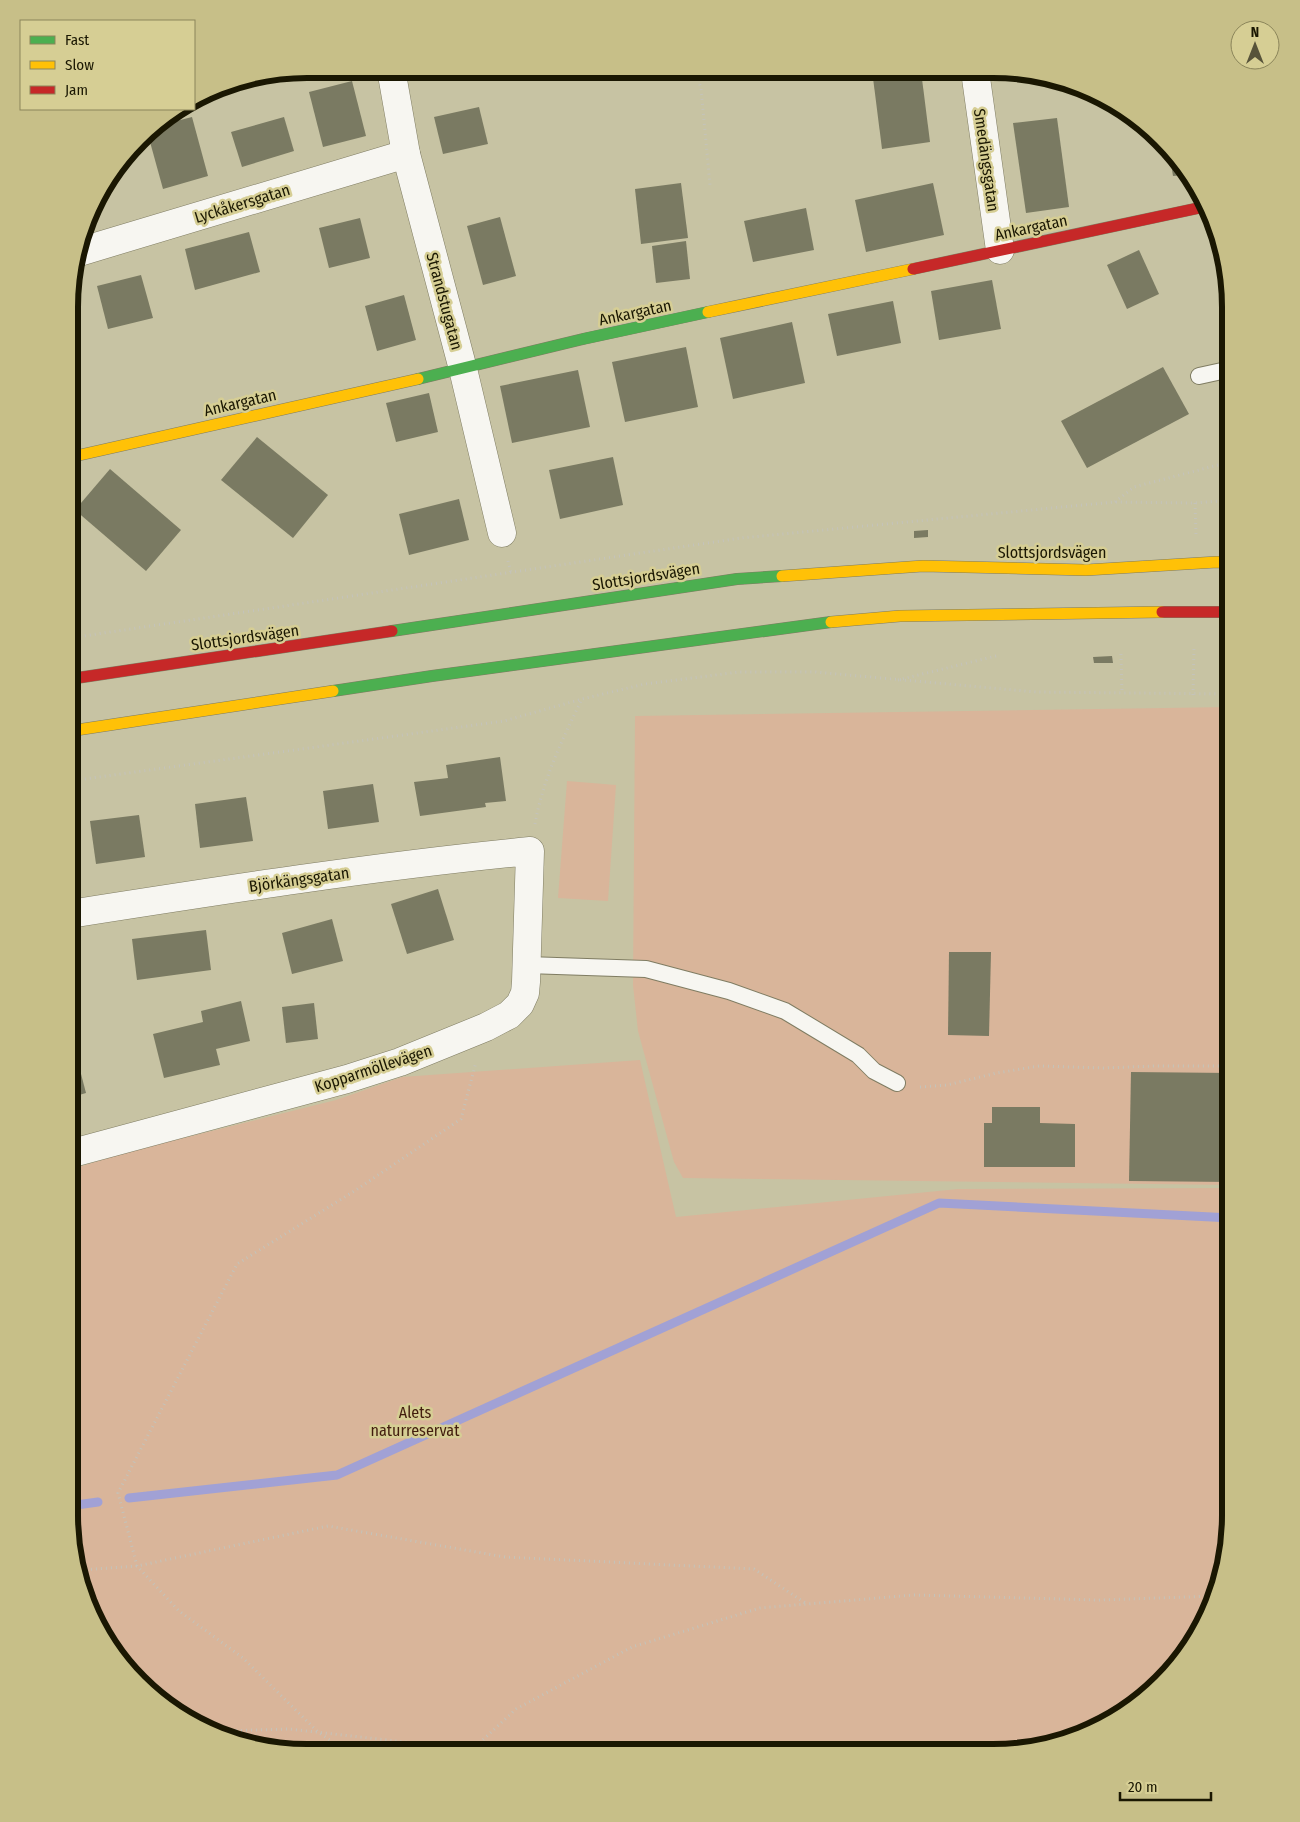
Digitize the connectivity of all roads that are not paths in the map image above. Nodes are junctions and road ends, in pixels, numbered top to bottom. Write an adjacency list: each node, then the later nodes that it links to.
1 (393, 78): 3 (street, Strandstugatan)
2 (976, 78): 6 (street, Smedängsgatan)
3 (406, 154): 5 (street, Lyckåkersgatan); 7 (street, Strandstugatan)
4 (1200, 208): 6 (main road, Ankargatan)
5 (84, 250)
6 (1000, 250): 7 (main road, Ankargatan)
7 (463, 369): 10 (main road, Ankargatan); 11 (street, Strandstugatan)
8 (1222, 371): 9 (lane)
9 (1199, 376)
10 (78, 455)
11 (502, 533)
12 (1222, 560): 13 (main road)
13 (1217, 562): 14 (main road, Slottsjordsvägen); 16 (main road, Slottsjordsvägen)
14 (1222, 562)
15 (1222, 613): 17 (main road)
16 (78, 679)
17 (78, 730)
18 (530, 851): 19 (street, Björkängsgatan); 20 (street, Kopparmöllevägen)
19 (78, 913)
20 (527, 965): 21 (lane); 22 (street, Kopparmöllevägen)
21 (897, 1083)
22 (78, 1152)

